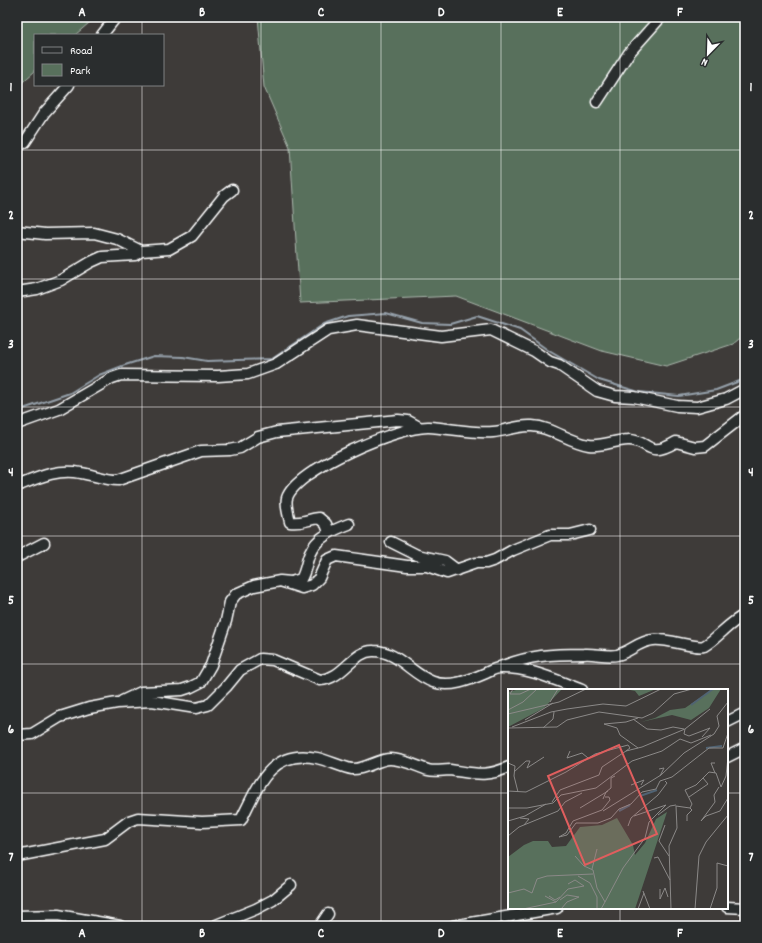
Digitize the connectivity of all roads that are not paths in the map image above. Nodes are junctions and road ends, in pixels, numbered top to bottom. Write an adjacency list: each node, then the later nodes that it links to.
1 (116, 17): 3 (street)
2 (661, 17): 5 (street)
3 (103, 34)
4 (68, 86): 6 (street)
5 (596, 102)
6 (17, 147)
7 (232, 190): 9 (street)
8 (17, 231): 9 (street)
9 (141, 251): 10 (street)
10 (17, 292)
11 (745, 389): 13 (street)
12 (745, 415): 14 (street)
13 (17, 424)
14 (419, 426): 15 (street); 18 (street)
15 (17, 486)
16 (349, 524): 18 (street)
17 (590, 530): 22 (street)
18 (329, 532): 23 (street)
19 (391, 542): 22 (street)
20 (44, 543): 21 (street)
21 (17, 556)
22 (457, 570): 23 (street)
23 (280, 581): 27 (street)
24 (745, 615): 25 (street)
25 (498, 668): 26 (street); 27 (street)
26 (579, 689)
27 (117, 703): 30 (street)
28 (745, 713): 29 (street)
29 (728, 722)
30 (17, 735)
31 (745, 748): 32 (street)
32 (728, 756)
33 (508, 767): 34 (street)
34 (17, 856)
35 (291, 885): 42 (street)
36 (728, 907): 37 (street)
37 (745, 908)
38 (551, 909): 44 (street)
39 (328, 914): 43 (street)
40 (17, 916): 41 (street)
41 (120, 926)
42 (214, 926)
43 (320, 926)
44 (453, 926)

